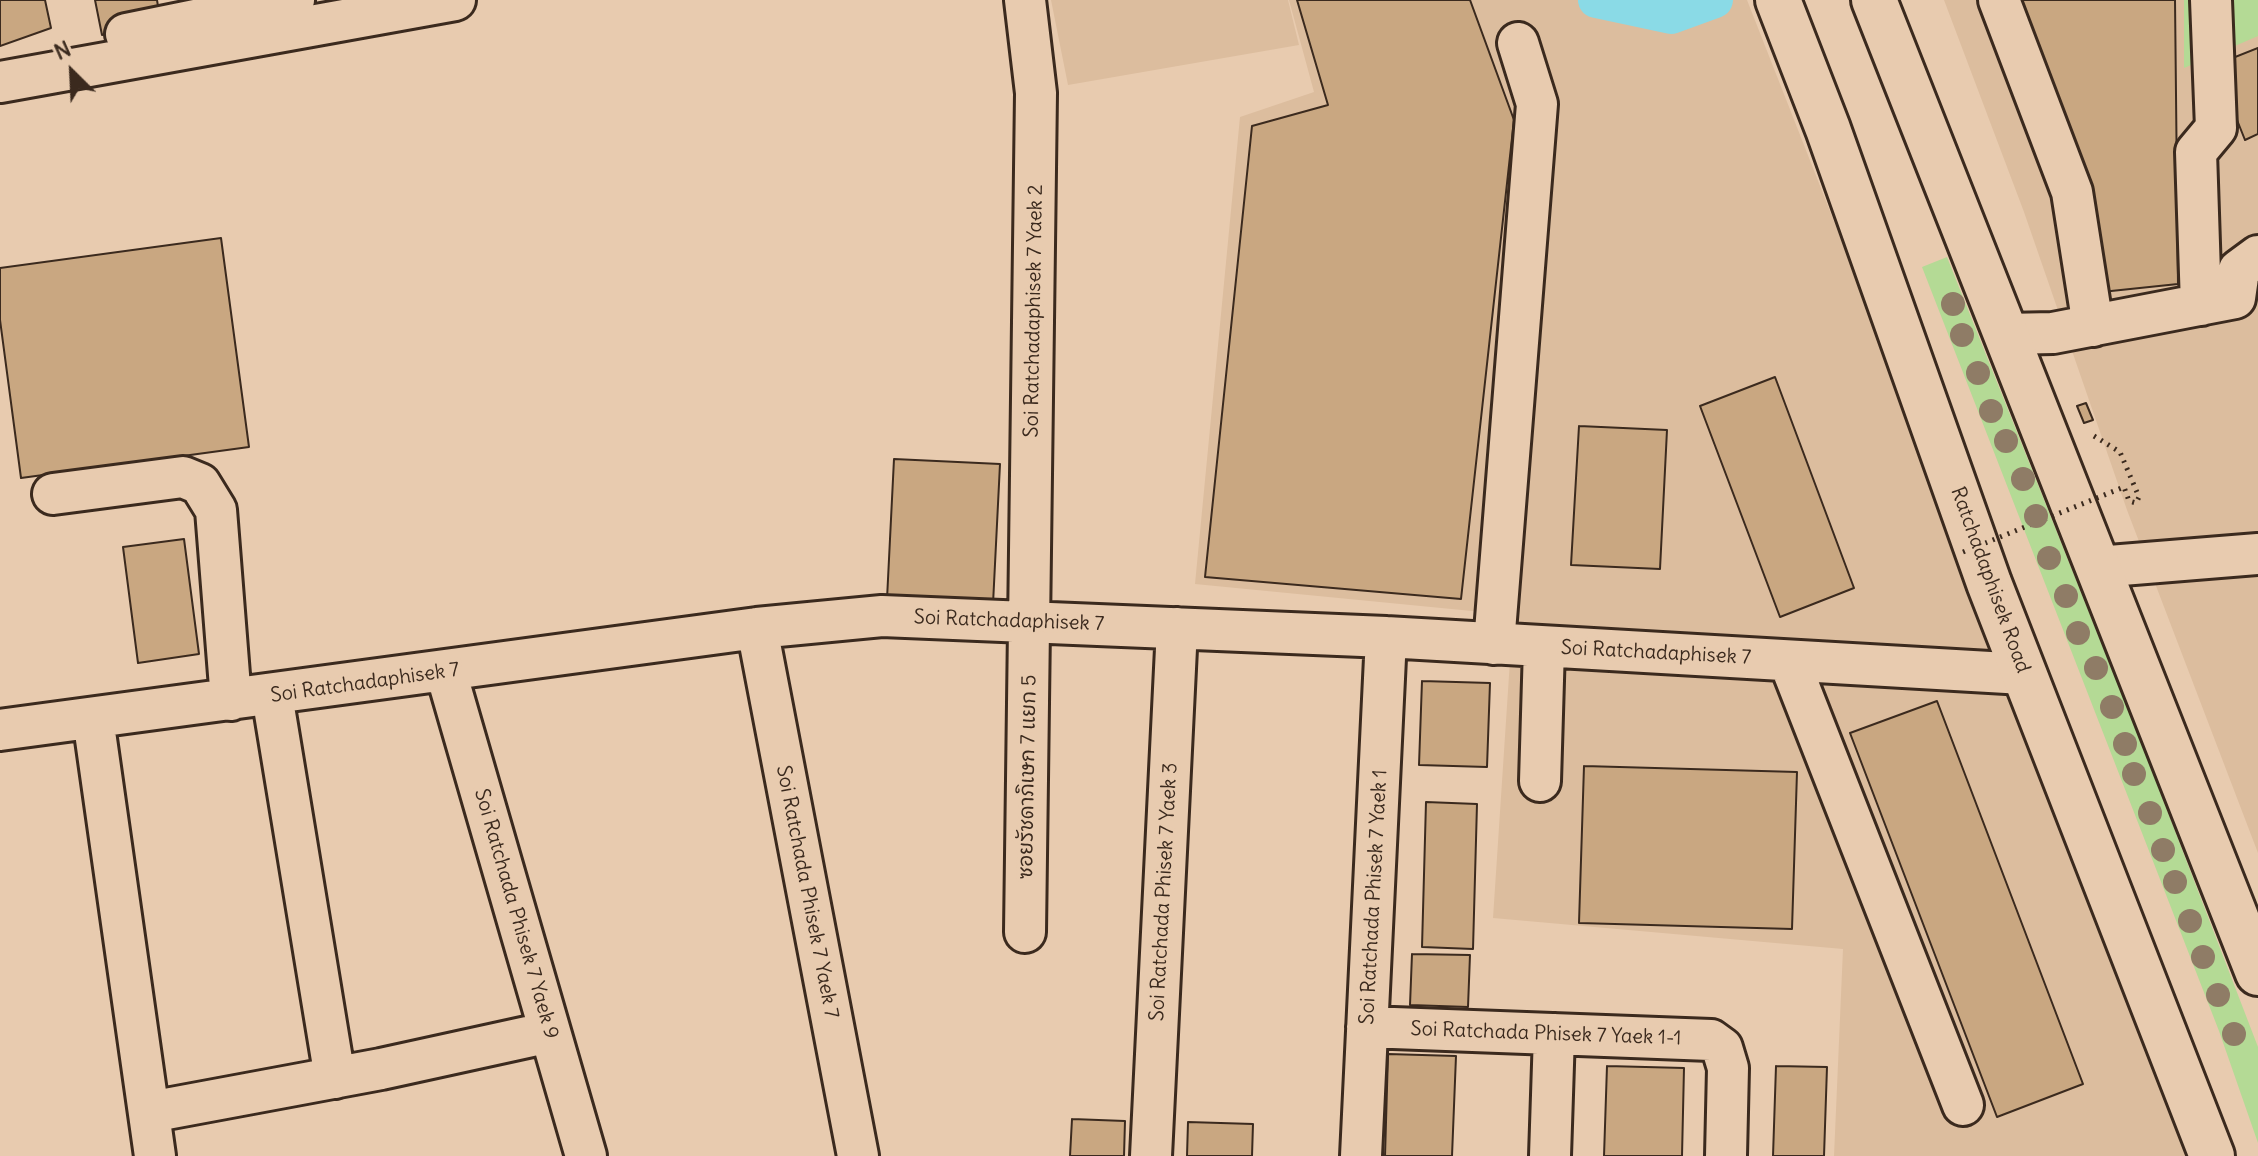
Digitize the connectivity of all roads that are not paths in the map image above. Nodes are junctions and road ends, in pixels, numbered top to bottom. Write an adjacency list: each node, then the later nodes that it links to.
1 (294, 0): 9 (street)
2 (455, 0): 10 (street)
3 (1025, 0): 18 (street, Soi Ratchadaphisek 7 Yaek 2)
4 (1778, 0): 26 (main road, Ratchadaphisek Road)
5 (1874, 0): 14 (main road)
6 (1999, 0): 13 (street)
7 (2211, 0): 12 (street)
8 (1518, 43): 22 (street)
9 (0, 59)
10 (0, 82)
11 (2258, 256): 12 (street)
12 (2201, 305): 13 (street)
13 (2093, 326): 14 (street)
14 (2006, 334): 17 (main road)
15 (53, 494): 28 (street)
16 (2258, 554): 17 (street)
17 (2097, 567): 33 (main road)
18 (1031, 622): 19 (street, Soi Ratchadaphisek 7); 20 (street, Soi Ratchadaphisek 7); 32 (street, ซอยรัชดาภิเษก 7 แยก 5)
19 (757, 628): 25 (street, Soi Ratchadaphisek 7); 42 (street, Soi Ratchada Phisek 7 Yaek 7)
20 (1177, 628): 21 (street, Soi Ratchadaphisek 7); 43 (street, Soi Ratchada Phisek 7 Yaek 3)
21 (1386, 637): 22 (street, Soi Ratchadaphisek 7); 34 (street, Soi Ratchada Phisek 7 Yaek 1)
22 (1494, 644): 23 (street, Soi Ratchadaphisek 7)
23 (1544, 647): 24 (street, Soi Ratchadaphisek 7); 31 (street)
24 (1789, 661): 26 (street, Soi Ratchadaphisek 7); 38 (street)
25 (446, 672): 27 (street, Soi Ratchadaphisek 7); 35 (street, Soi Ratchada Phisek 7 Yaek 9)
26 (2024, 674): 47 (main road, Ratchadaphisek Road)
27 (272, 695): 28 (street, Soi Ratchadaphisek 7); 37 (street)
28 (231, 700): 29 (street, Soi Ratchadaphisek 7)
29 (93, 718): 30 (street, Soi Ratchadaphisek 7); 39 (street)
30 (0, 730)
31 (1540, 781)
32 (1025, 932)
33 (2258, 973)
34 (1367, 1027): 36 (street, Soi Ratchada Phisek 7 Yaek 1-1); 44 (street, Soi Ratchada Phisek 7 Yaek 1)
35 (550, 1032): 37 (street); 41 (street, Soi Ratchada Phisek 7 Yaek 9)
36 (1554, 1034): 45 (street); 46 (street, Soi Ratchada Phisek 7 Yaek 1-1)
37 (335, 1078): 39 (street)
38 (1963, 1105)
39 (150, 1112): 40 (street)
40 (155, 1156)
41 (586, 1156)
42 (858, 1156)
43 (1151, 1156)
44 (1361, 1156)
45 (1550, 1156)
46 (1726, 1156)
47 (2212, 1156)

